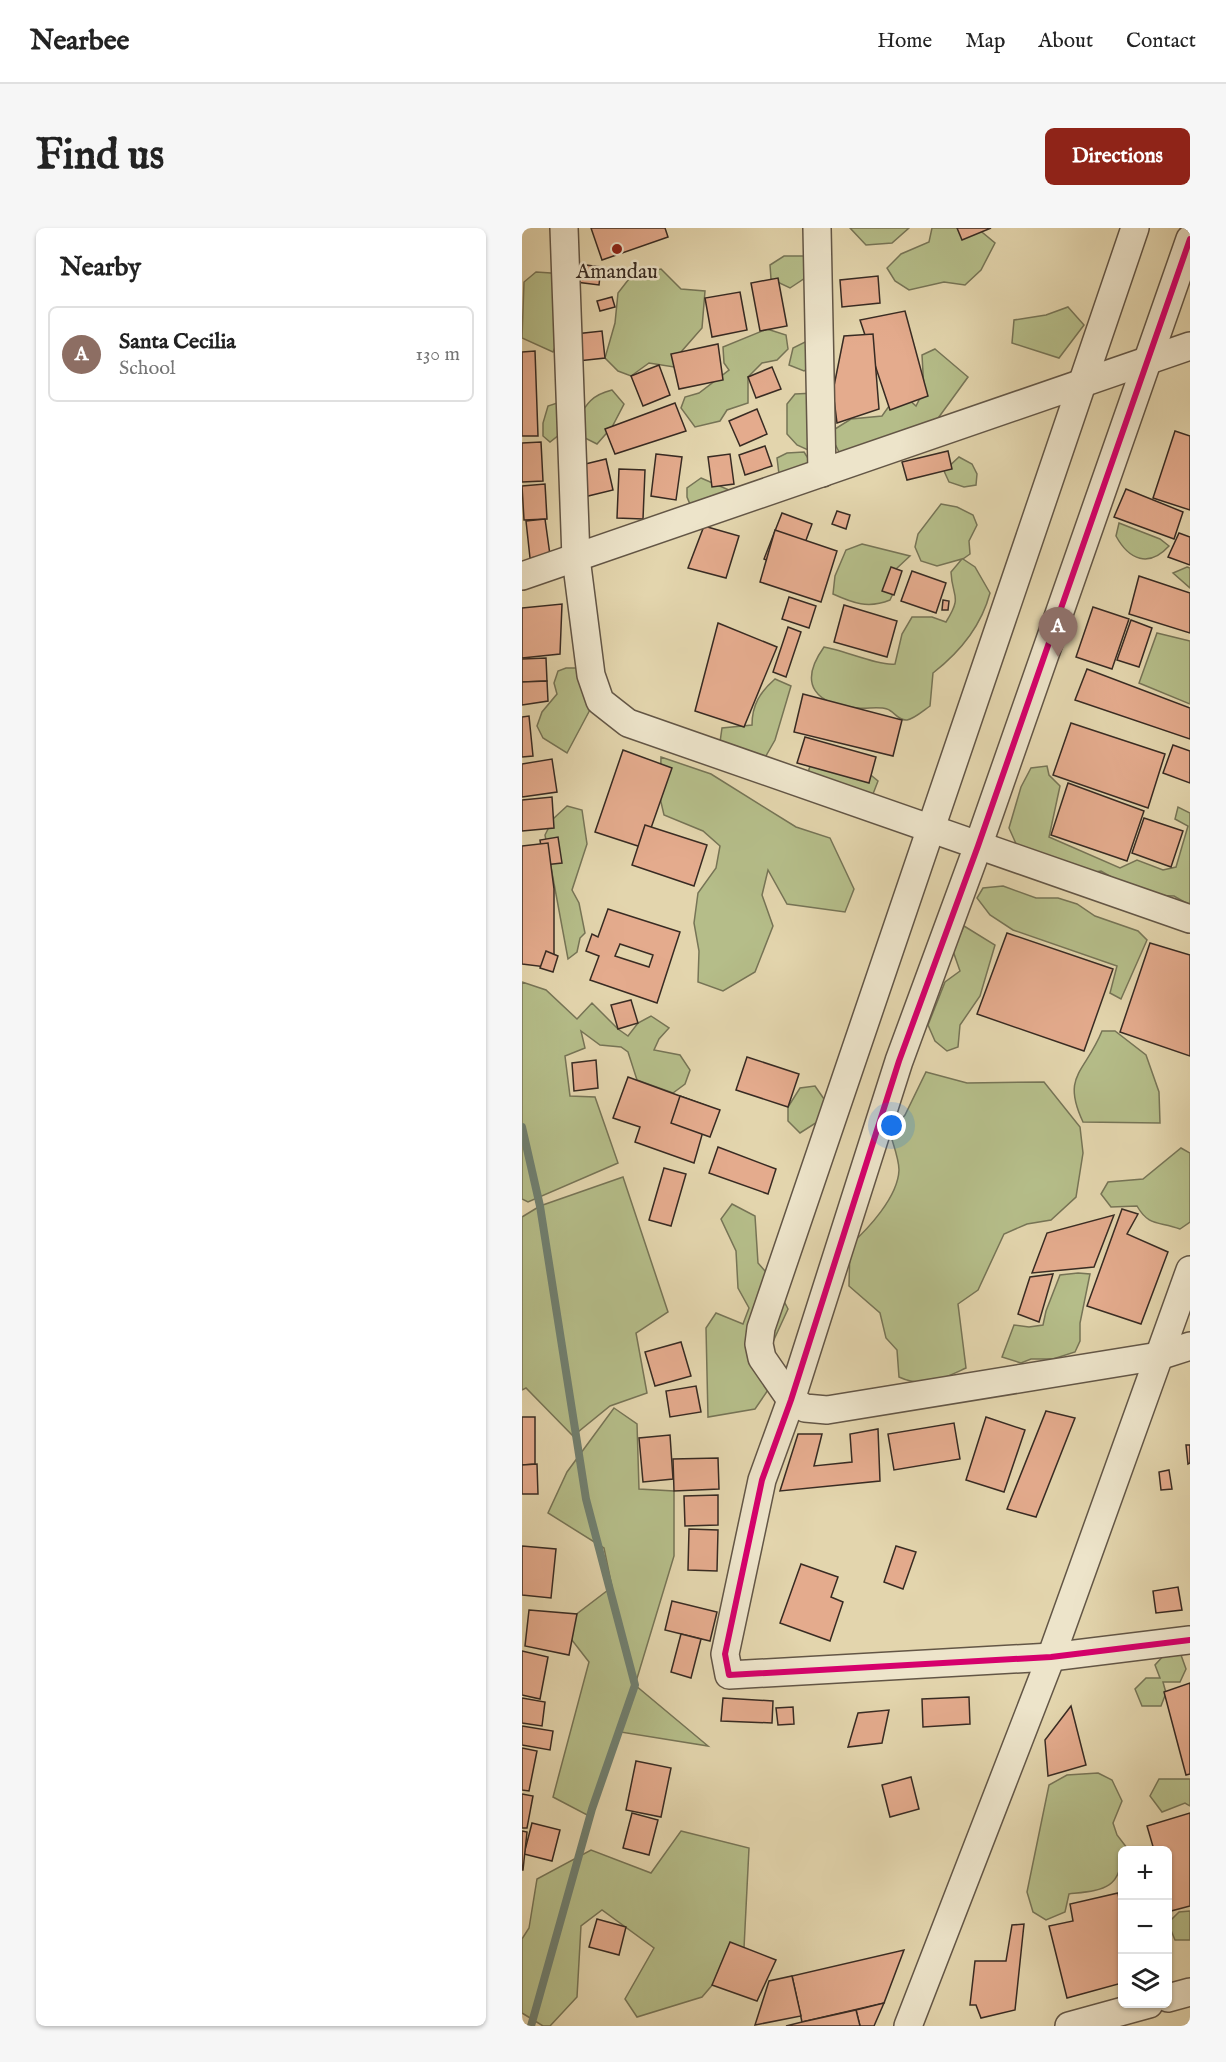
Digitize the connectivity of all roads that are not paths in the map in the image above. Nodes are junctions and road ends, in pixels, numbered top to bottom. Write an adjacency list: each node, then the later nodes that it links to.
1 (564, 228): 9 (street)
2 (817, 228): 8 (street)
3 (1135, 228): 7 (street)
4 (1190, 239): 6 (street)
5 (1190, 346): 6 (street)
6 (1148, 361): 7 (street); 12 (street)
7 (1081, 384): 8 (street); 11 (street)
8 (822, 473): 9 (street)
9 (576, 558): 10 (street); 11 (street)
10 (522, 576)
11 (929, 827): 12 (street); 17 (street)
12 (978, 846): 13 (street); 17 (street)
13 (1190, 919)
14 (1190, 1270): 16 (street)
15 (1190, 1346): 16 (street)
16 (1159, 1356): 17 (street); 19 (street)
17 (791, 1400): 19 (street)
18 (1190, 1640): 19 (street)
19 (1051, 1657): 23 (street)
20 (1190, 1992): 21 (street)
21 (1172, 1997)
22 (1135, 2008): 24 (street)
23 (908, 2026)
24 (1070, 2026)

